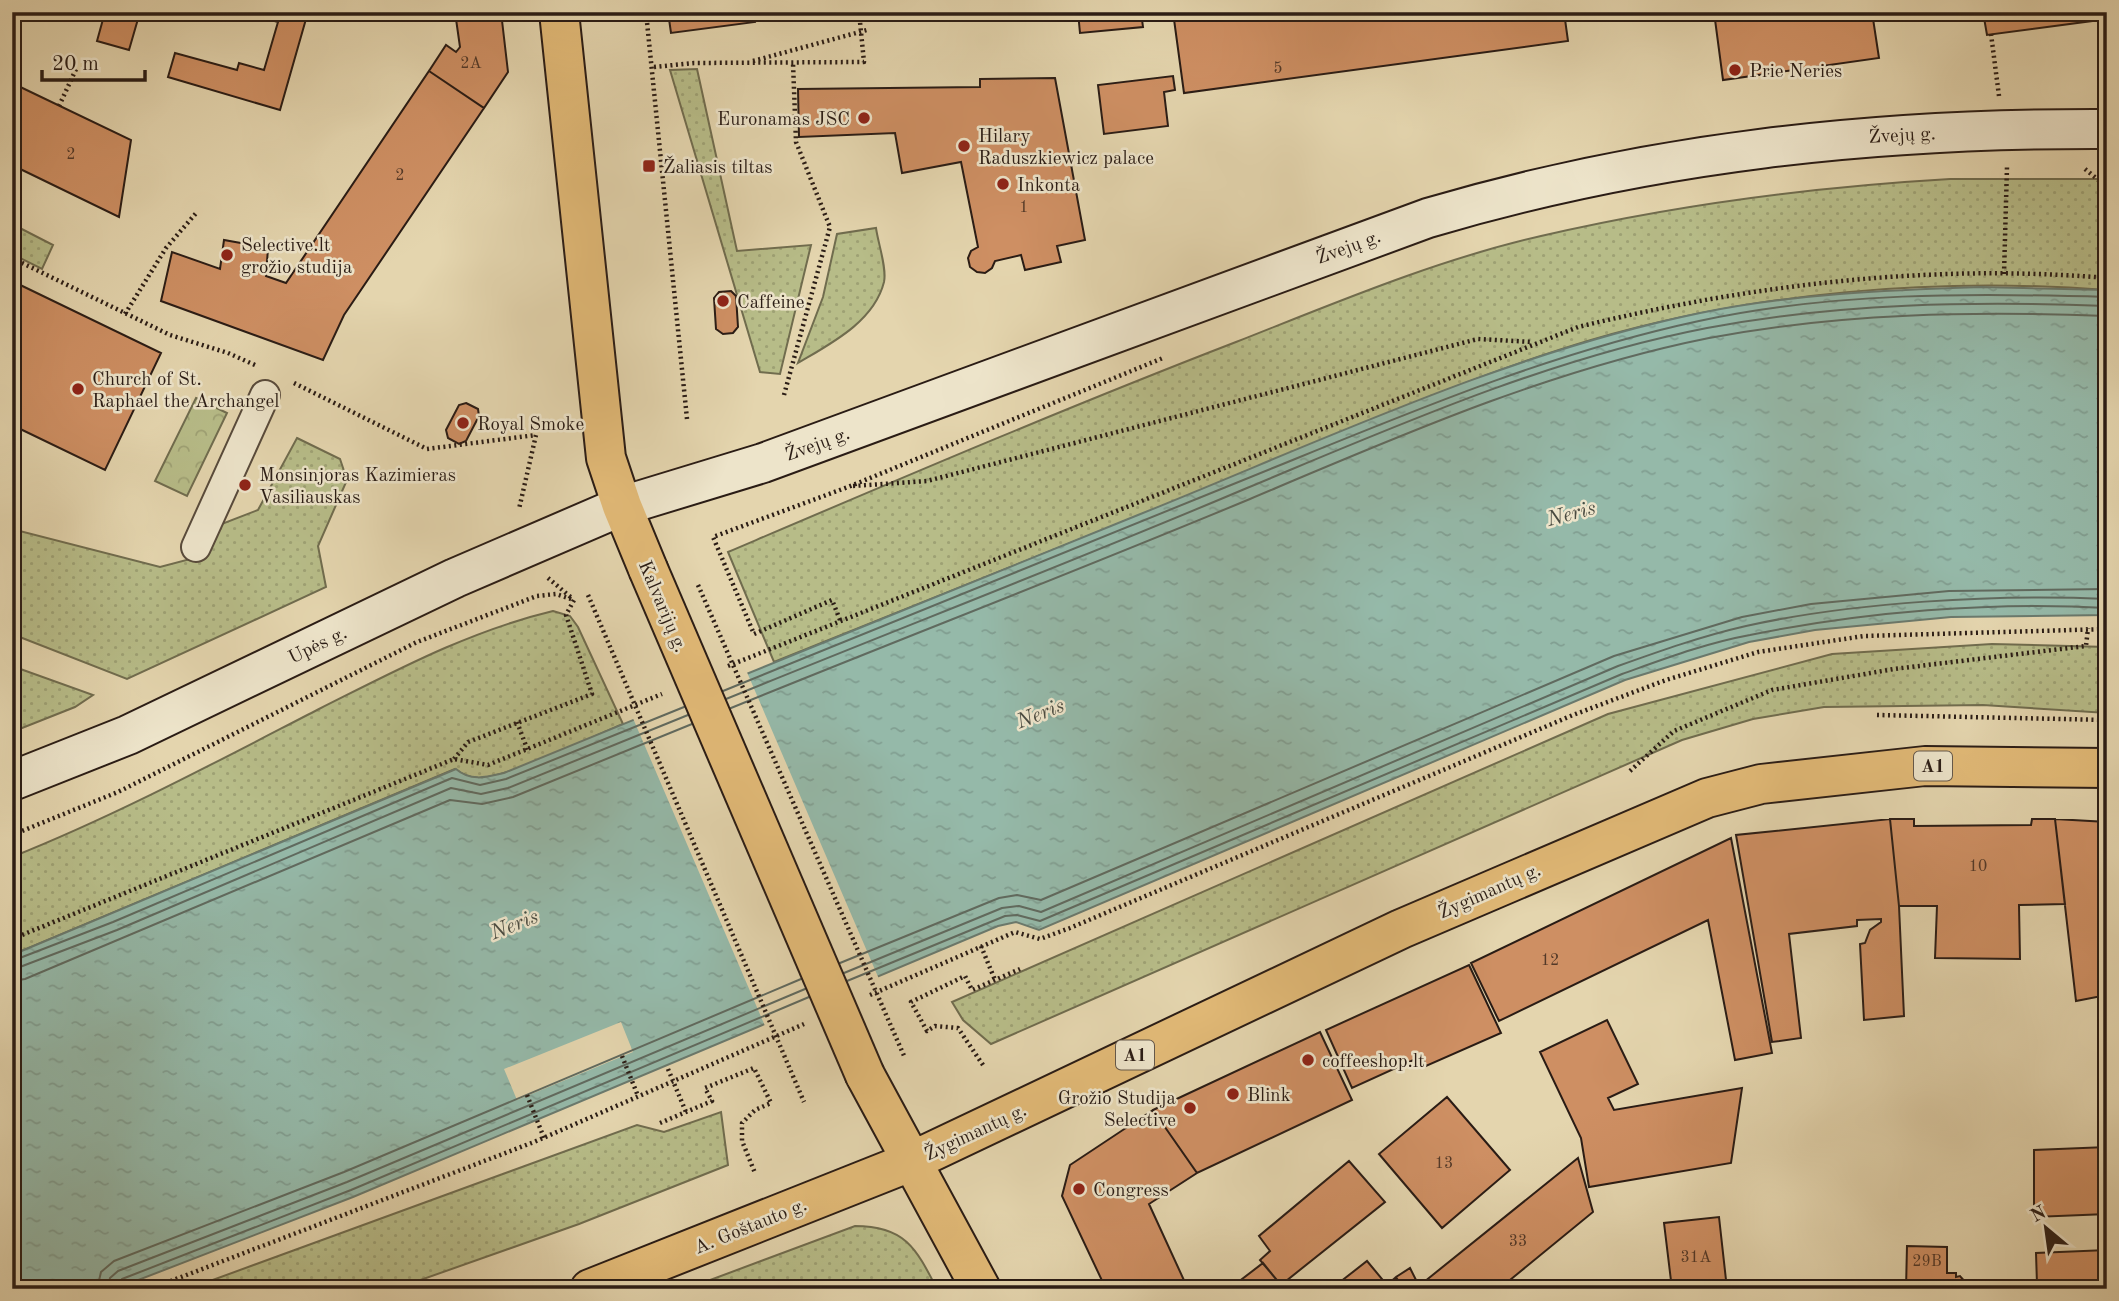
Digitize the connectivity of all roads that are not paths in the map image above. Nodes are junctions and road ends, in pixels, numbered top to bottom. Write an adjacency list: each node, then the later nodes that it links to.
1 (559, 12): 4 (main road, Kalvarijų g.)
2 (2107, 129): 4 (street, Žvejų g.)
3 (264, 382): 5 (street)
4 (622, 506): 7 (street, Upės g.); 8 (main road, Kalvarijų g., bridge)
5 (195, 547)
6 (2107, 768): 8 (main road, Žygimantų g. / A1)
7 (12, 781)
8 (910, 1162): 9 (main road, A. Goštauto g. / A1); 10 (main road, Kalvarijų g.)
9 (590, 1289)
10 (981, 1289)

